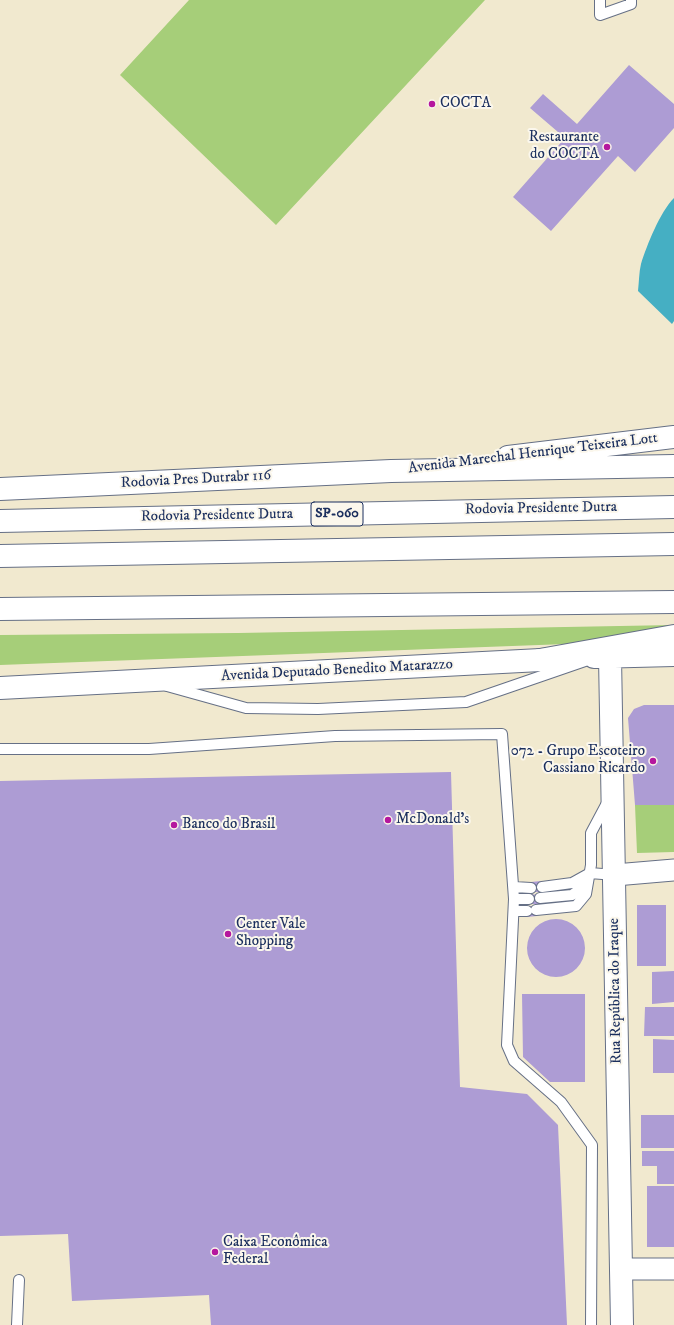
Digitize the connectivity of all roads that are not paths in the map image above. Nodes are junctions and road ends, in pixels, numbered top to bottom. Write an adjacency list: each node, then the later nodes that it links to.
1 (600, 0): 2 (lane)
2 (631, 0)
3 (674, 437): 5 (main road, Avenida Marechal Henrique Teixeira Lott)
4 (674, 466): 5 (main road)
5 (391, 471): 6 (main road, Rodovia Pres Dutrabr 116)
6 (0, 488)
7 (674, 507): 8 (main road, Rodovia Presidente Dutra / SP-060)
8 (0, 521)
9 (674, 544): 10 (main road)
10 (0, 556)
11 (674, 602): 12 (main road)
12 (0, 609)
13 (674, 636): 16 (main road)
14 (674, 655): 15 (main road, Avenida Deputado Benedito Matarazzo)
15 (603, 657): 16 (main road, Avenida Deputado Benedito Matarazzo); 17 (lane); 20 (main road, Rua República do Iraque)
16 (540, 660): 17 (main road, Avenida Deputado Benedito Matarazzo)
17 (148, 681): 18 (main road, Avenida Deputado Benedito Matarazzo)
18 (0, 688)
19 (0, 749): 24 (lane)
20 (613, 793): 22 (lane); 23 (main road, Rua República do Iraque)
21 (674, 870): 23 (street)
22 (590, 873): 23 (lane); 24 (lane); 25 (lane); 28 (lane)
23 (614, 875): 29 (main road, Rua República do Iraque)
24 (514, 888): 26 (lane)
25 (540, 898)
26 (514, 899): 27 (lane); 28 (lane)
27 (529, 899)
28 (514, 911): 33 (lane)
29 (621, 1269): 30 (street); 34 (main road, Rua República do Iraque)
30 (674, 1269)
31 (19, 1280): 32 (lane)
32 (18, 1325)
33 (591, 1325)
34 (622, 1325)

